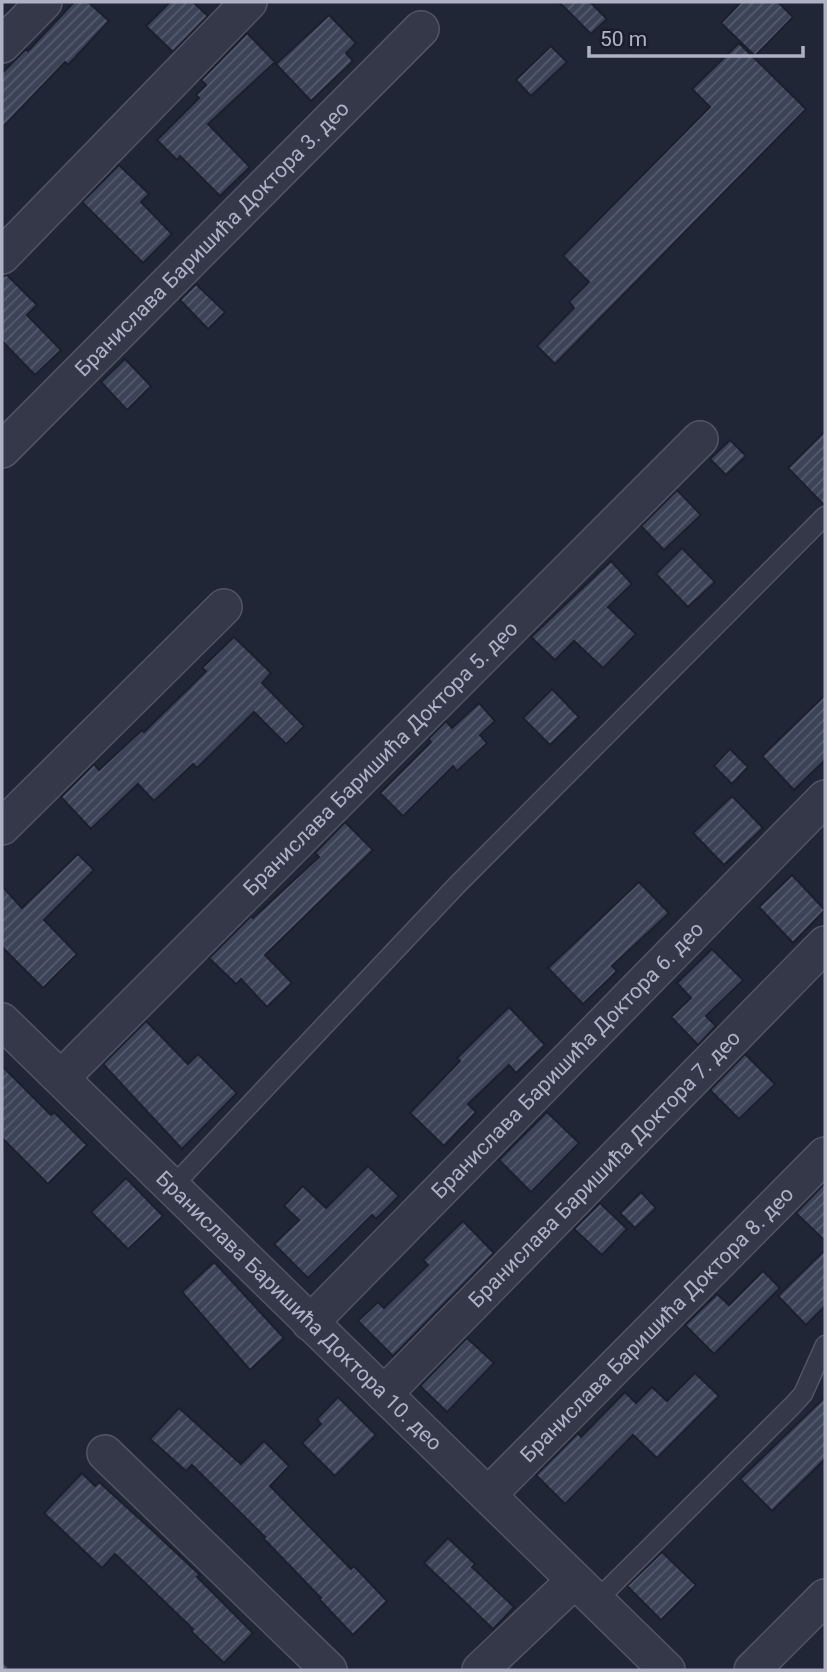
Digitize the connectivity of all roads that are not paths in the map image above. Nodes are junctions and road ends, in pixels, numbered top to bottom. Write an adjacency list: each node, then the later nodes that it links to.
1 (44, 2): 4 (street)
2 (248, 2): 5 (street)
3 (421, 29): 7 (street, Бранислава Баришића Доктора 3. део)
4 (2, 45)
5 (2, 256)
6 (700, 439): 14 (street, Бранислава Баришића Доктора 5. део)
7 (2, 450)
8 (825, 516): 16 (lane)
9 (224, 607): 11 (street)
10 (825, 797): 17 (street, Бранислава Баришића Доктора 6. део)
11 (2, 827)
12 (825, 944): 19 (street, Бранислава Баришића Доктора 7. део)
13 (2, 1021): 14 (street, Бранислава Баришића Доктора 10. део)
14 (61, 1078): 16 (street, Бранислава Баришића Доктора 10. део)
15 (825, 1155): 21 (street, Бранислава Баришића Доктора 8. део)
16 (172, 1187): 17 (street, Бранислава Баришића Доктора 10. део)
17 (310, 1323): 19 (street, Бранислава Баришића Доктора 10. део)
18 (825, 1345): 22 (lane)
19 (384, 1394): 21 (street, Бранислава Баришића Доктора 10. део)
20 (105, 1453): 24 (street)
21 (488, 1495): 22 (street, Бранислава Баришића Доктора 10. део)
22 (585, 1591): 25 (street); 26 (street, Бранислава Баришића Доктора 10. део)
23 (825, 1597): 27 (street)
24 (330, 1670)
25 (480, 1670)
26 (667, 1670)
27 (752, 1670)

